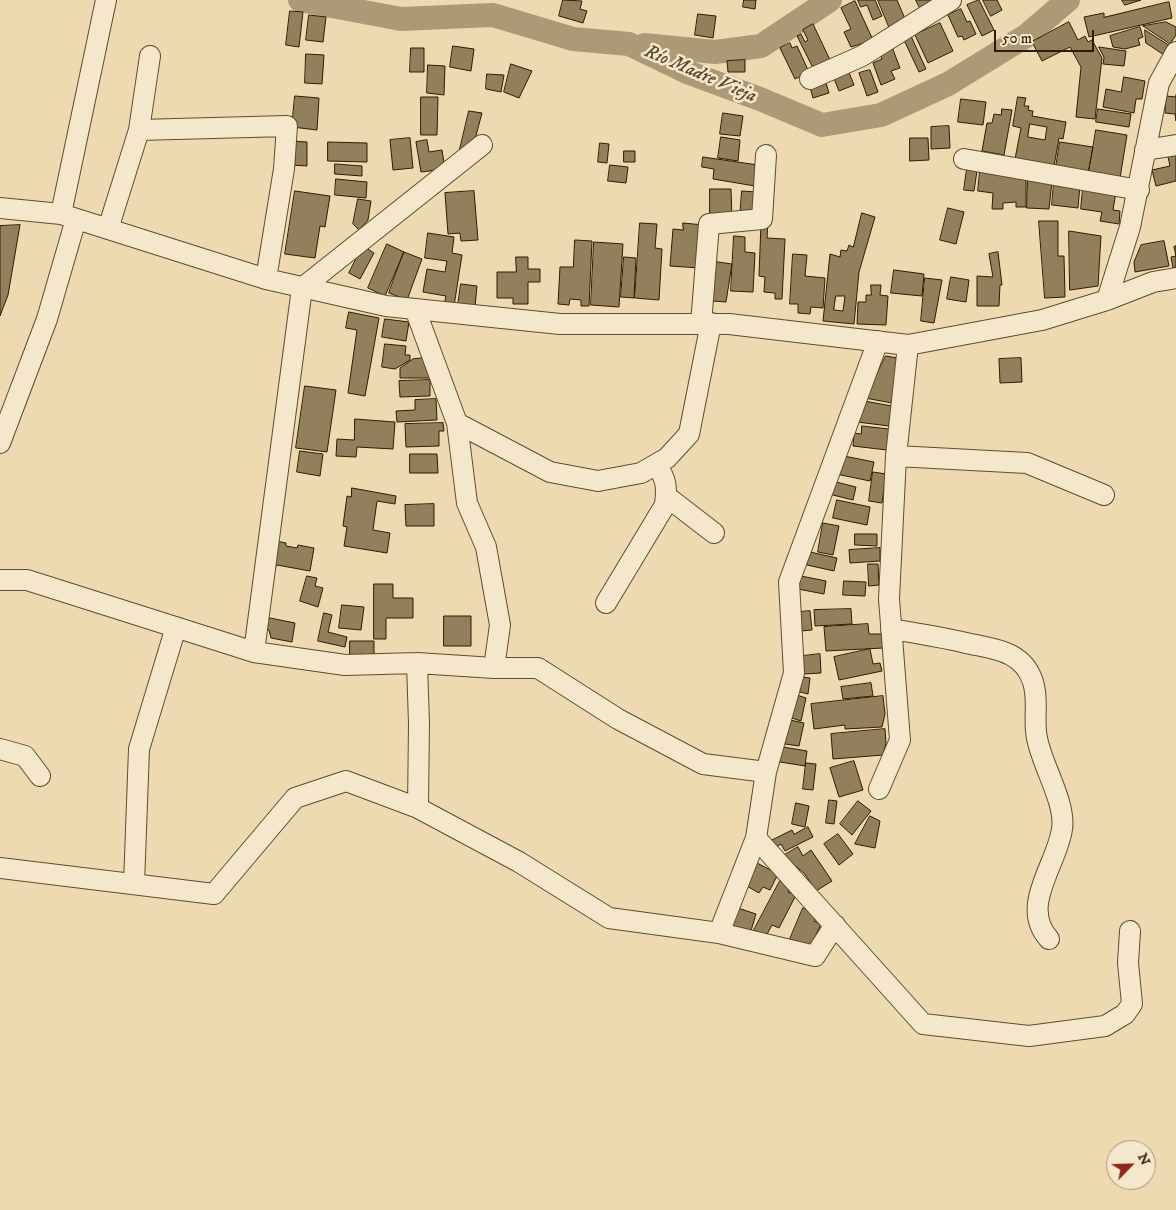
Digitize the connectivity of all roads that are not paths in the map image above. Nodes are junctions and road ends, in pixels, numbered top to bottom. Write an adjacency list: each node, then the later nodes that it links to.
1 (106, 0): 14 (street)
2 (951, 0): 5 (street)
3 (1176, 52): 9 (street)
4 (150, 56): 6 (street)
5 (810, 79)
6 (140, 130): 15 (street); 17 (street)
7 (482, 145): 18 (street)
8 (1176, 145): 9 (street)
9 (1145, 150): 12 (street)
10 (766, 155): 21 (street)
11 (964, 159): 12 (street)
12 (1139, 190): 19 (street)
13 (0, 208): 14 (street)
14 (68, 216): 15 (street); 25 (street)
15 (108, 229): 17 (street)
16 (1176, 278): 19 (street)
17 (266, 279): 18 (street)
18 (302, 288): 20 (street); 35 (street)
19 (1107, 300): 23 (street)
20 (415, 309): 21 (street); 24 (street)
21 (706, 324): 22 (street); 27 (street)
22 (878, 341): 23 (street); 39 (street)
23 (908, 344): 26 (street)
24 (458, 423): 27 (street); 37 (street)
25 (0, 443)
26 (896, 456): 28 (street); 34 (street)
27 (656, 465): 29 (street)
28 (1104, 495)
29 (666, 496): 30 (street); 32 (street)
30 (714, 533)
31 (0, 580): 33 (street)
32 (606, 603)
33 (176, 627): 35 (street); 45 (street)
34 (891, 629): 41 (street); 49 (street)
35 (254, 652): 36 (street)
36 (417, 663): 37 (street); 42 (street)
37 (494, 668): 39 (street)
38 (0, 749): 40 (street)
39 (766, 772): 43 (street)
40 (40, 776)
41 (879, 790)
42 (418, 808): 45 (street); 48 (street)
43 (756, 838): 46 (street); 48 (street)
44 (0, 868): 45 (street)
45 (134, 884)
46 (835, 925): 47 (street); 48 (street)
47 (1130, 931)
48 (719, 933)
49 (1049, 939)

